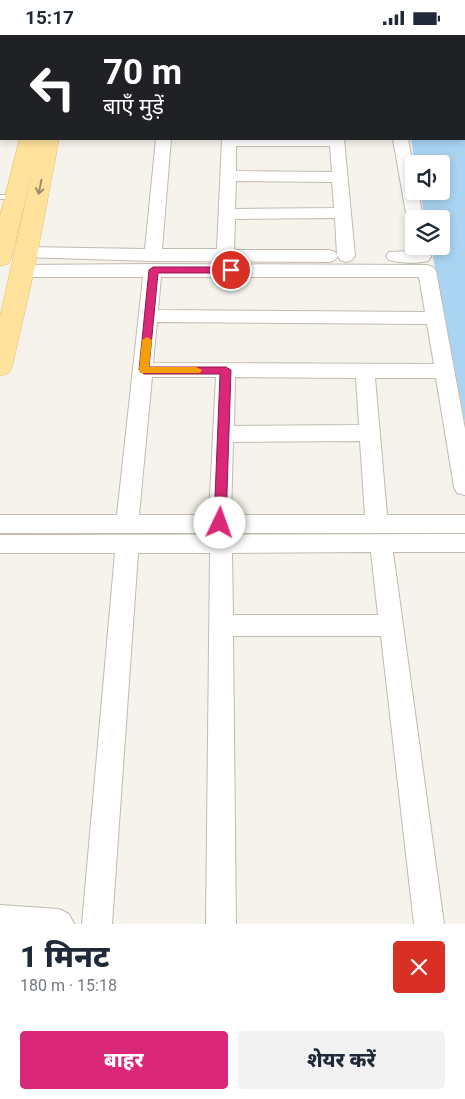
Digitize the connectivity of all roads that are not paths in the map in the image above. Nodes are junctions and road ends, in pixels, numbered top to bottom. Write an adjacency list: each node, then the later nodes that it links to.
1 (30, 140): 9 (main road)
2 (50, 140): 17 (main road, one-way to 17)
3 (163, 140): 18 (street)
4 (229, 140): 5 (street); 7 (street)
5 (337, 140): 8 (street)
6 (400, 140): 10 (street)
7 (228, 176): 8 (street); 12 (street)
8 (340, 177): 11 (street)
9 (8, 197): 16 (main road)
10 (413, 210)
11 (343, 213): 12 (street); 15 (street)
12 (226, 214): 13 (street)
13 (225, 255): 15 (street); 18 (street)
14 (422, 255): 15 (street)
15 (346, 256)
16 (0, 259)
17 (25, 262): 18 (street); 21 (main road)
18 (153, 262): 19 (street); 20 (street)
19 (149, 316): 20 (street); 22 (street)
20 (435, 318): 25 (street)
21 (0, 367)
22 (144, 370): 23 (street); 32 (street)
23 (226, 370): 24 (street); 27 (street)
24 (365, 371): 25 (street); 26 (street)
25 (446, 371): 28 (street)
26 (371, 433): 27 (street); 31 (street)
27 (224, 434): 33 (street)
28 (465, 487)
29 (0, 524): 32 (street)
30 (465, 524): 31 (street)
31 (379, 533): 33 (street); 34 (street); 36 (street)
32 (127, 534): 33 (street); 35 (street); 40 (street)
33 (221, 534): 37 (street)
34 (465, 543)
35 (0, 544)
36 (392, 625): 37 (street); 42 (street)
37 (221, 626): 41 (street)
38 (0, 920): 39 (street)
39 (59, 924)
40 (97, 924)
41 (221, 924)
42 (429, 924)

